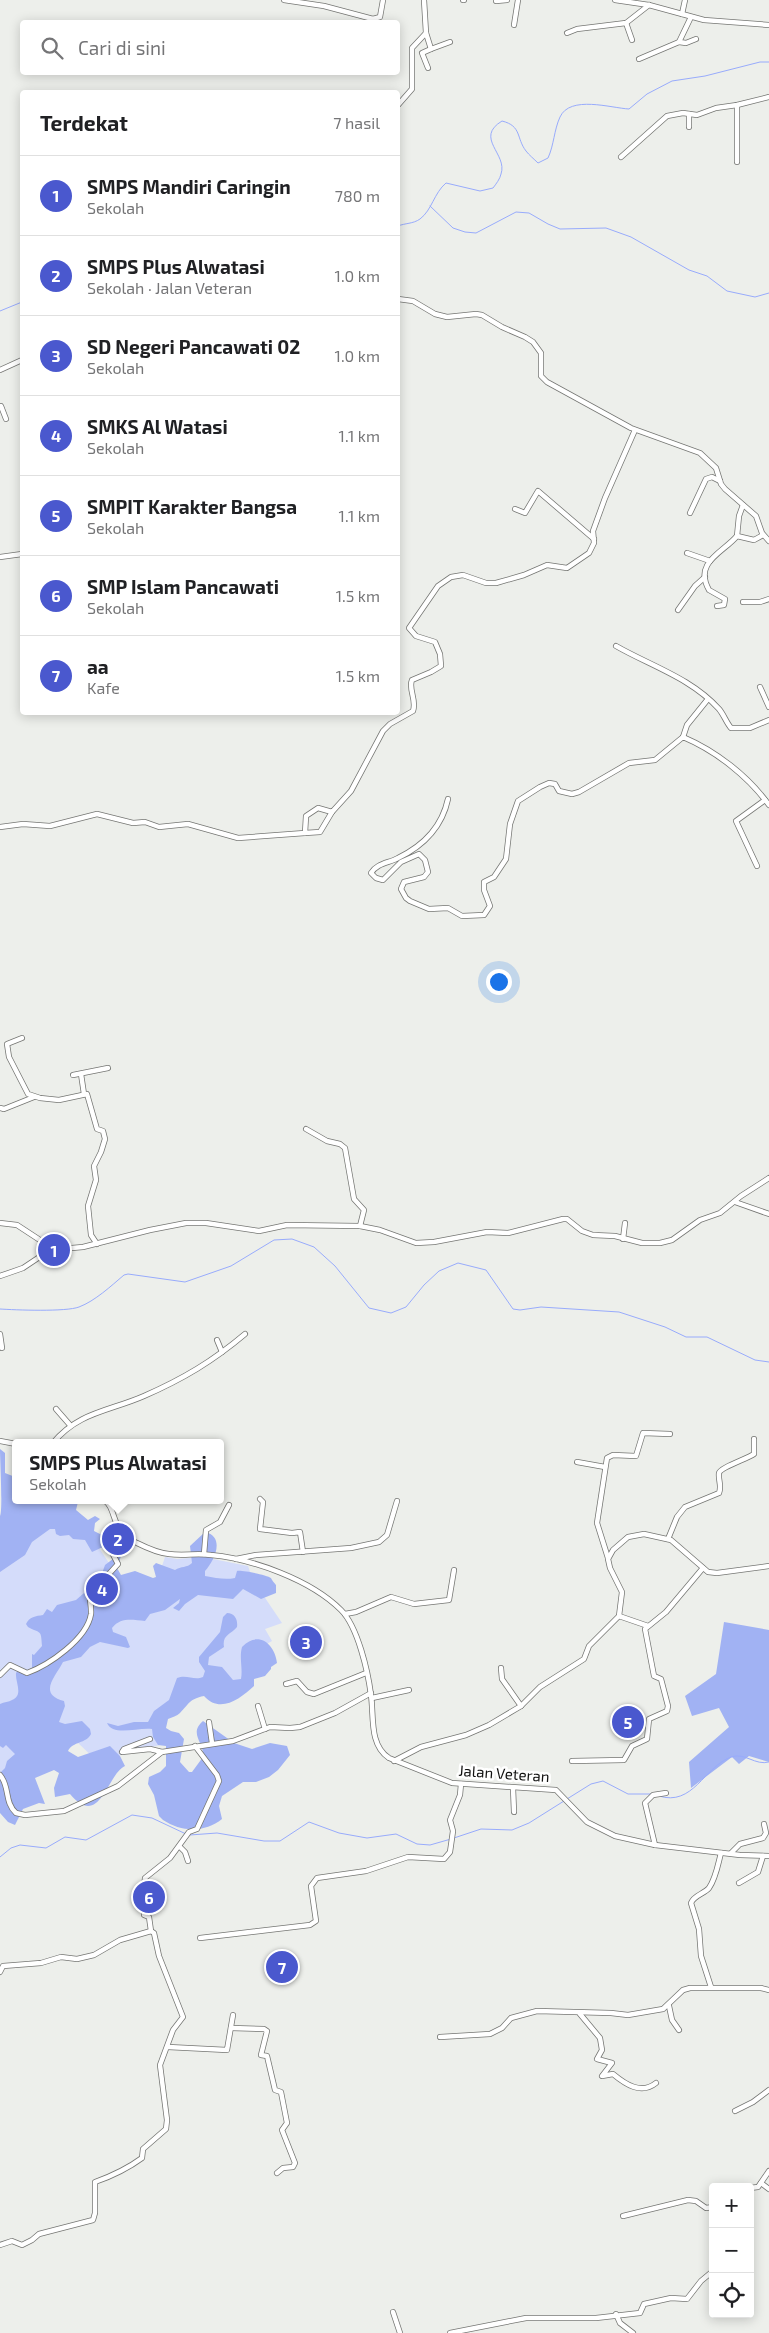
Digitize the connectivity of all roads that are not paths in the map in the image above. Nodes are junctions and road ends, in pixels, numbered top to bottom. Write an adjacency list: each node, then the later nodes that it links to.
1 (284, 0): 12 (street)
2 (383, 0): 13 (street)
3 (424, 0): 18 (street)
4 (507, 0): 8 (street)
5 (518, 0): 15 (street)
6 (615, 0): 9 (street)
7 (685, 0): 10 (street)
8 (496, 1)
9 (649, 5): 10 (street); 14 (street)
10 (682, 14): 11 (street)
11 (691, 17): 16 (street); 22 (street)
12 (370, 20)
13 (375, 20)
14 (626, 23): 17 (street); 20 (street)
15 (514, 25)
16 (769, 25)
17 (567, 33)
18 (426, 34): 23 (street); 27 (street)
19 (696, 39): 22 (street)
20 (632, 40)
21 (450, 42): 23 (street)
22 (679, 42): 24 (street)
23 (431, 49): 25 (street)
24 (639, 59)
25 (428, 68)
26 (769, 97): 28 (street)
27 (400, 102)
28 (738, 106): 29 (street); 32 (street)
29 (689, 114): 30 (street); 31 (street)
30 (689, 127)
31 (621, 157)
32 (737, 162)
33 (400, 299): 38 (street)
34 (20, 361): 35 (street)
35 (0, 370)
36 (0, 406): 37 (street)
37 (6, 418)
38 (635, 430): 39 (street); 45 (street)
39 (720, 481): 40 (street); 42 (street)
40 (743, 506): 43 (street); 44 (street)
41 (515, 509): 45 (street)
42 (690, 513)
43 (763, 535): 44 (street); 46 (street)
44 (737, 536): 50 (street)
45 (594, 539): 65 (street)
46 (769, 541)
47 (687, 553): 50 (street)
48 (20, 554): 49 (street)
49 (0, 557)
50 (710, 561): 51 (street)
51 (705, 577): 54 (street); 55 (street)
52 (769, 599): 53 (street)
53 (743, 602)
54 (717, 606)
55 (678, 610)
56 (616, 646): 58 (street)
57 (760, 687): 59 (street)
58 (708, 699): 60 (street); 61 (street)
59 (769, 708)
60 (769, 720)
61 (683, 737): 62 (street); 63 (street)
62 (448, 799)
63 (765, 800): 64 (street); 68 (street)
64 (769, 805)
65 (332, 812): 67 (street); 67 (street)
66 (0, 827): 67 (street)
67 (305, 833)
68 (758, 866)
69 (22, 1038): 70 (street)
70 (7, 1052): 71 (street); 76 (street)
71 (0, 1054)
72 (108, 1068): 73 (street)
73 (82, 1074): 74 (street); 75 (street)
74 (73, 1075)
75 (84, 1094): 76 (street); 86 (street)
76 (34, 1097): 77 (street)
77 (0, 1108)
78 (306, 1129): 84 (street)
79 (769, 1178): 80 (street)
80 (735, 1202): 81 (street); 85 (street)
81 (769, 1214)
82 (625, 1223): 85 (street)
83 (0, 1224): 87 (street)
84 (360, 1226): 85 (street); 86 (street)
85 (623, 1239)
86 (97, 1244): 87 (street)
87 (53, 1248): 88 (street)
88 (0, 1276)
89 (0, 1334): 92 (street)
90 (246, 1334): 93 (street)
91 (217, 1340): 93 (street)
92 (2, 1348)
93 (222, 1352): 95 (street)
94 (56, 1408): 95 (street)
95 (70, 1425): 97 (street)
96 (670, 1434): 100 (street)
97 (57, 1439)
98 (754, 1439): 106 (street)
99 (577, 1462): 100 (street)
100 (605, 1467): 110 (street)
101 (260, 1499): 107 (street)
102 (397, 1501): 107 (street)
103 (110, 1504): 105 (street)
104 (229, 1505): 108 (street)
105 (120, 1531): 108 (street, Jalan Veteran); 119 (street)
106 (668, 1539): 110 (street); 112 (street)
107 (303, 1552): 109 (street)
108 (204, 1554): 109 (street, Jalan Veteran)
109 (235, 1559): 114 (street, Jalan Veteran)
110 (608, 1559): 115 (street)
111 (769, 1566): 112 (street)
112 (703, 1568): 116 (street)
113 (454, 1570): 114 (street)
114 (345, 1614): 118 (street, Jalan Veteran)
115 (619, 1616): 116 (street); 124 (street)
116 (648, 1626): 132 (street)
117 (501, 1668): 124 (street)
118 (366, 1673): 120 (street); 122 (street, Jalan Veteran)
119 (0, 1675)
120 (286, 1684)
121 (409, 1690): 122 (street)
122 (371, 1695): 126 (street); 131 (street, Jalan Veteran)
123 (258, 1706): 126 (street)
124 (521, 1706): 131 (street)
125 (209, 1722): 128 (street)
126 (265, 1728): 128 (street)
127 (150, 1738): 130 (street)
128 (212, 1743): 129 (street)
129 (195, 1746): 130 (street); 140 (street)
130 (162, 1752): 133 (street)
131 (394, 1761): 134 (street, Jalan Veteran)
132 (572, 1761)
133 (0, 1774)
134 (460, 1784): 135 (street, Jalan Veteran); 148 (street)
135 (513, 1788): 137 (street); 139 (street, Jalan Veteran)
136 (666, 1792): 139 (street)
137 (514, 1812)
138 (764, 1824): 142 (street)
139 (655, 1845): 141 (street, Jalan Veteran)
140 (180, 1847): 145 (street); 147 (street)
141 (721, 1853): 142 (street, Jalan Veteran); 150 (street)
142 (731, 1853): 143 (street, Jalan Veteran)
143 (763, 1856): 144 (street, Jalan Veteran); 146 (street)
144 (769, 1856)
145 (188, 1861)
146 (739, 1883)
147 (151, 1931): 149 (street); 158 (street)
148 (200, 1938)
149 (0, 1972)
150 (711, 1988): 151 (street); 152 (street)
151 (769, 1990)
152 (669, 2006): 153 (street); 156 (street)
153 (580, 2014): 157 (street); 159 (street)
154 (233, 2015): 155 (street)
155 (231, 2028): 158 (street); 163 (street)
156 (679, 2030)
157 (440, 2037)
158 (168, 2047): 169 (street)
159 (656, 2084)
160 (769, 2090): 161 (street)
161 (735, 2112)
162 (769, 2171): 164 (street)
163 (277, 2173)
164 (761, 2183): 165 (street); 166 (street)
165 (754, 2188)
166 (769, 2189)
167 (709, 2208): 168 (street)
168 (623, 2216)
169 (0, 2245)
170 (712, 2273): 172 (street)
171 (393, 2312): 173 (street)
172 (616, 2314): 174 (street); 175 (street)
173 (400, 2333)
174 (450, 2333)
175 (633, 2333)

